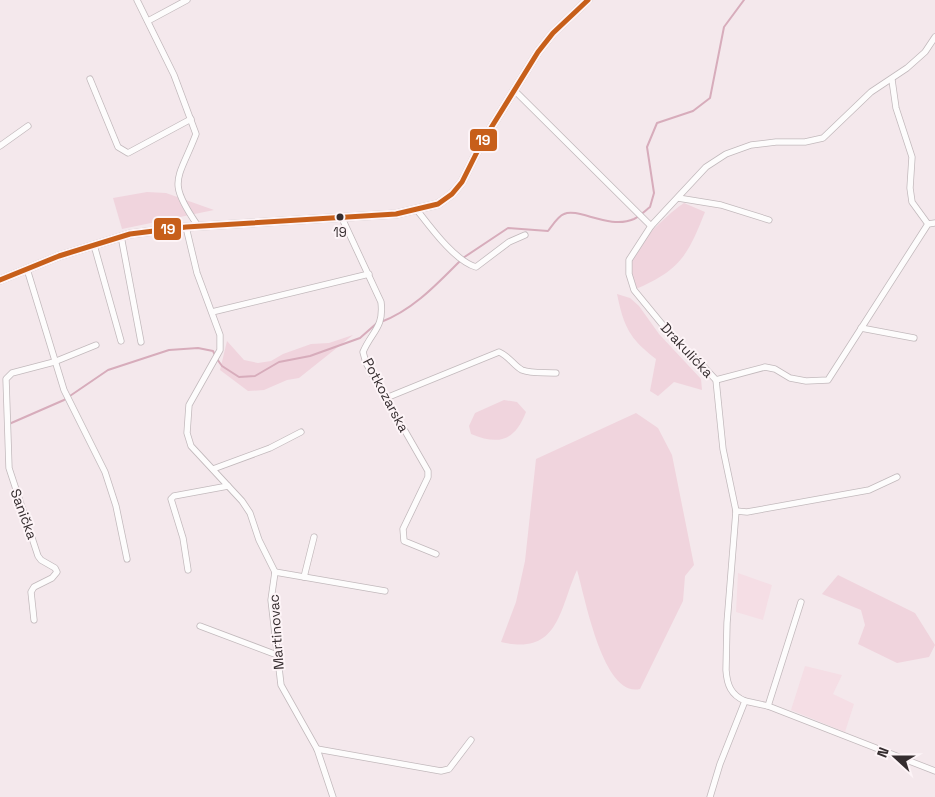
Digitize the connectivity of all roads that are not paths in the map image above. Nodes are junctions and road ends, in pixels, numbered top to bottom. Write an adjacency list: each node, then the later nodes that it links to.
1 (136, 0): 4 (street)
2 (186, 0): 4 (street)
3 (588, 0): 8 (street)
4 (148, 20): 9 (street)
5 (935, 37): 7 (street, Drakulićka)
6 (90, 79): 9 (street)
7 (892, 80): 12 (street, Drakulićka); 16 (street)
8 (514, 90): 13 (street); 18 (street)
9 (191, 120): 17 (street)
10 (28, 126): 11 (street)
11 (0, 146)
12 (678, 198): 15 (street); 18 (street, Drakulićka)
13 (417, 210): 14 (street); 20 (street)
14 (341, 216): 17 (street); 24 (street, Potkozarska)
15 (769, 220)
16 (932, 223): 27 (street)
17 (198, 226): 19 (street)
18 (651, 226): 34 (street, Drakulićka)
19 (186, 227): 21 (street); 26 (street)
20 (525, 235)
21 (122, 236): 22 (street); 30 (street)
22 (94, 245): 23 (street); 29 (street)
23 (27, 269): 25 (street); 32 (street)
24 (369, 274): 26 (street); 35 (street, Potkozarska)
25 (0, 280)
26 (212, 312): 37 (street)
27 (861, 328): 28 (street); 34 (street)
28 (914, 338)
29 (121, 341)
30 (141, 342)
31 (96, 345): 32 (street, Sanička)
32 (54, 362): 43 (street); 49 (street, Sanička)
33 (556, 373): 35 (street)
34 (716, 380): 40 (street, Drakulićka)
35 (386, 398): 42 (street, Potkozarska)
36 (301, 432): 37 (street)
37 (213, 468): 39 (street)
38 (897, 476): 40 (street)
39 (228, 486): 44 (street); 45 (street)
40 (736, 511): 52 (street, Drakulićka)
41 (314, 537): 46 (street)
42 (436, 554)
43 (127, 559)
44 (188, 570)
45 (275, 572): 46 (street); 51 (street, Martinovac)
46 (304, 577): 47 (street)
47 (385, 591)
48 (801, 602): 53 (street)
49 (34, 620)
50 (200, 626): 51 (street)
51 (277, 656): 55 (street, Martinovac)
52 (745, 701): 53 (street); 58 (street)
53 (768, 706): 56 (street)
54 (470, 740): 55 (street)
55 (317, 749): 57 (street, Martinovac)
56 (935, 771)
57 (333, 797)
58 (710, 797)

